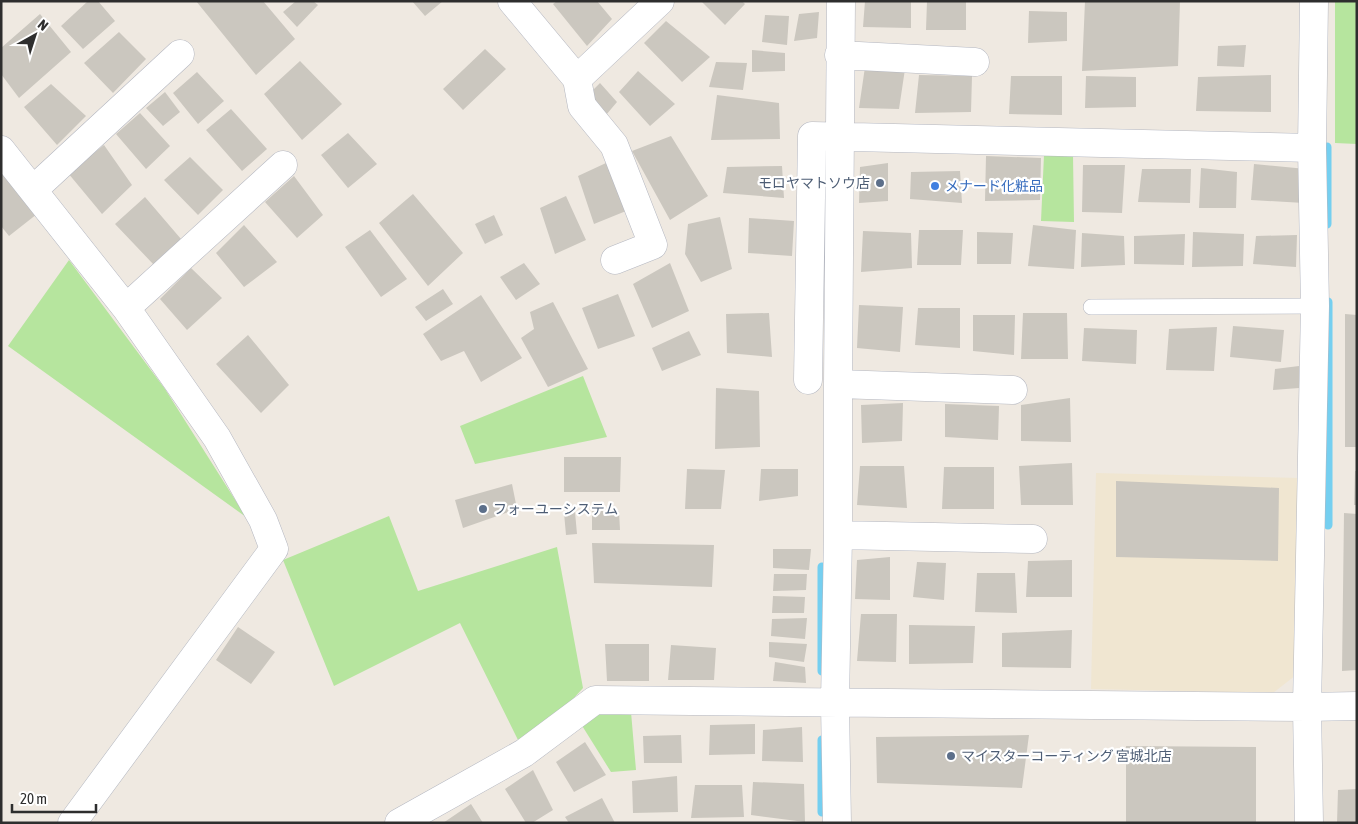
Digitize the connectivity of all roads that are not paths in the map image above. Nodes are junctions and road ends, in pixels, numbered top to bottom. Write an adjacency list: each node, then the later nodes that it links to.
1 (512, 1): 8 (street)
2 (660, 1): 8 (street)
3 (841, 1): 6 (street)
4 (1314, 1): 10 (street)
5 (180, 54): 13 (street)
6 (839, 55): 7 (street); 9 (street)
7 (975, 62)
8 (577, 80): 14 (street)
9 (839, 138): 10 (street); 18 (street); 19 (street)
10 (1312, 148): 15 (street)
11 (1, 150): 13 (street)
12 (283, 165): 17 (street)
13 (33, 190): 17 (street)
14 (615, 260)
15 (1315, 306): 16 (lane); 25 (street)
16 (1091, 307)
17 (126, 308): 26 (street)
18 (808, 380)
19 (838, 384): 20 (street); 21 (street)
20 (1013, 390)
21 (838, 535): 22 (street); 23 (street)
22 (1033, 539)
23 (835, 703): 25 (street); 27 (street); 28 (street)
24 (1357, 706): 25 (street)
25 (1307, 707): 29 (street)
26 (72, 823)
27 (399, 823)
28 (836, 823)
29 (1309, 823)

